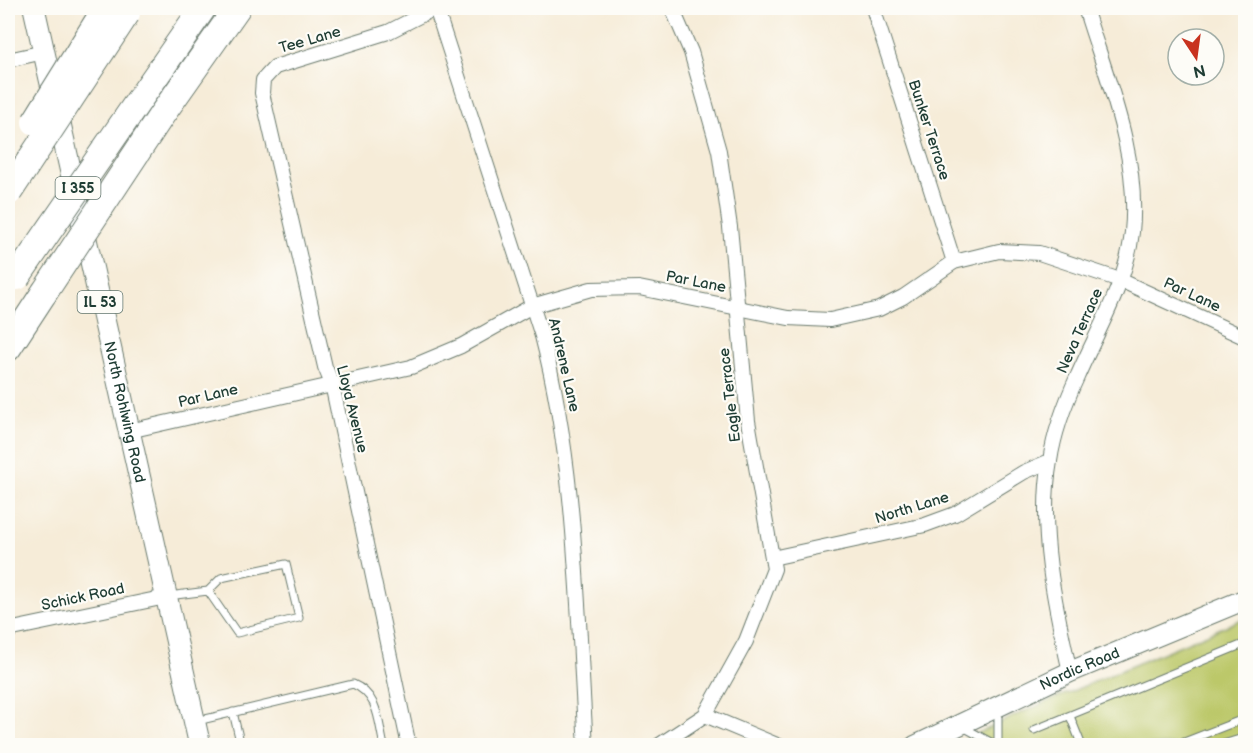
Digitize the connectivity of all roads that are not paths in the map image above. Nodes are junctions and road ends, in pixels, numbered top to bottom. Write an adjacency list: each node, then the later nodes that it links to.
1 (34, 8): 9 (main road, North Rohlwing Road / IL 53)
2 (203, 8): 15 (highway, I 355, bridge)
3 (237, 8): 19 (highway, bridge)
4 (435, 8): 11 (street, Tee Lane); 16 (street, Andrene Lane)
5 (672, 8): 17 (street, Eagle Terrace)
6 (873, 8): 13 (street, Bunker Terrace)
7 (1085, 8): 14 (street, Neva Terrace)
8 (122, 9): 12 (highway, bridge)
9 (44, 52): 10 (street); 21 (main road, North Rohlwing Road / IL 53)
10 (8, 60)
11 (263, 80): 20 (street, Lloyd Avenue)
12 (8, 193)
13 (954, 262): 14 (street, Par Lane); 17 (street, Par Lane)
14 (1120, 280): 18 (street, Par Lane); 22 (street, Neva Terrace)
15 (12, 284)
16 (532, 306): 17 (street, Par Lane); 20 (street, Par Lane); 43 (street, Andrene Lane)
17 (738, 307): 23 (street, Eagle Terrace)
18 (1245, 338)
19 (8, 348)
20 (332, 384): 21 (street, Par Lane); 42 (street, Lloyd Avenue)
21 (129, 431): 25 (main road, North Rohlwing Road / IL 53)
22 (1050, 461): 23 (street, North Lane); 29 (street, Neva Terrace)
23 (772, 558): 32 (street, Eagle Terrace)
24 (208, 591): 24 (lane); 25 (lane)
25 (166, 597): 27 (street, Schick Road); 35 (main road, North Rohlwing Road / IL 53)
26 (1245, 599): 29 (street, Nordic Road)
27 (8, 630)
28 (1245, 644): 33 (lane)
29 (1070, 672): 30 (street, Nordic Road)
30 (998, 705): 36 (street, Nordic Road); 36 (lane)
31 (233, 712): 35 (lane); 40 (lane); 41 (lane)
32 (705, 715): 44 (street, Eagle Terrace); 45 (street)
33 (1070, 716): 37 (lane); 47 (lane)
34 (1245, 718): 48 (lane)
35 (194, 721): 39 (main road, North Rohlwing Road / IL 53)
36 (958, 724): 46 (street, Nordic Road)
37 (1034, 730)
38 (1245, 738): 49 (lane)
39 (200, 746)
40 (241, 746)
41 (384, 746)
42 (409, 746)
43 (586, 746)
44 (658, 746)
45 (779, 746)
46 (915, 746)
47 (1082, 746)
48 (1174, 746)
49 (1217, 746)

